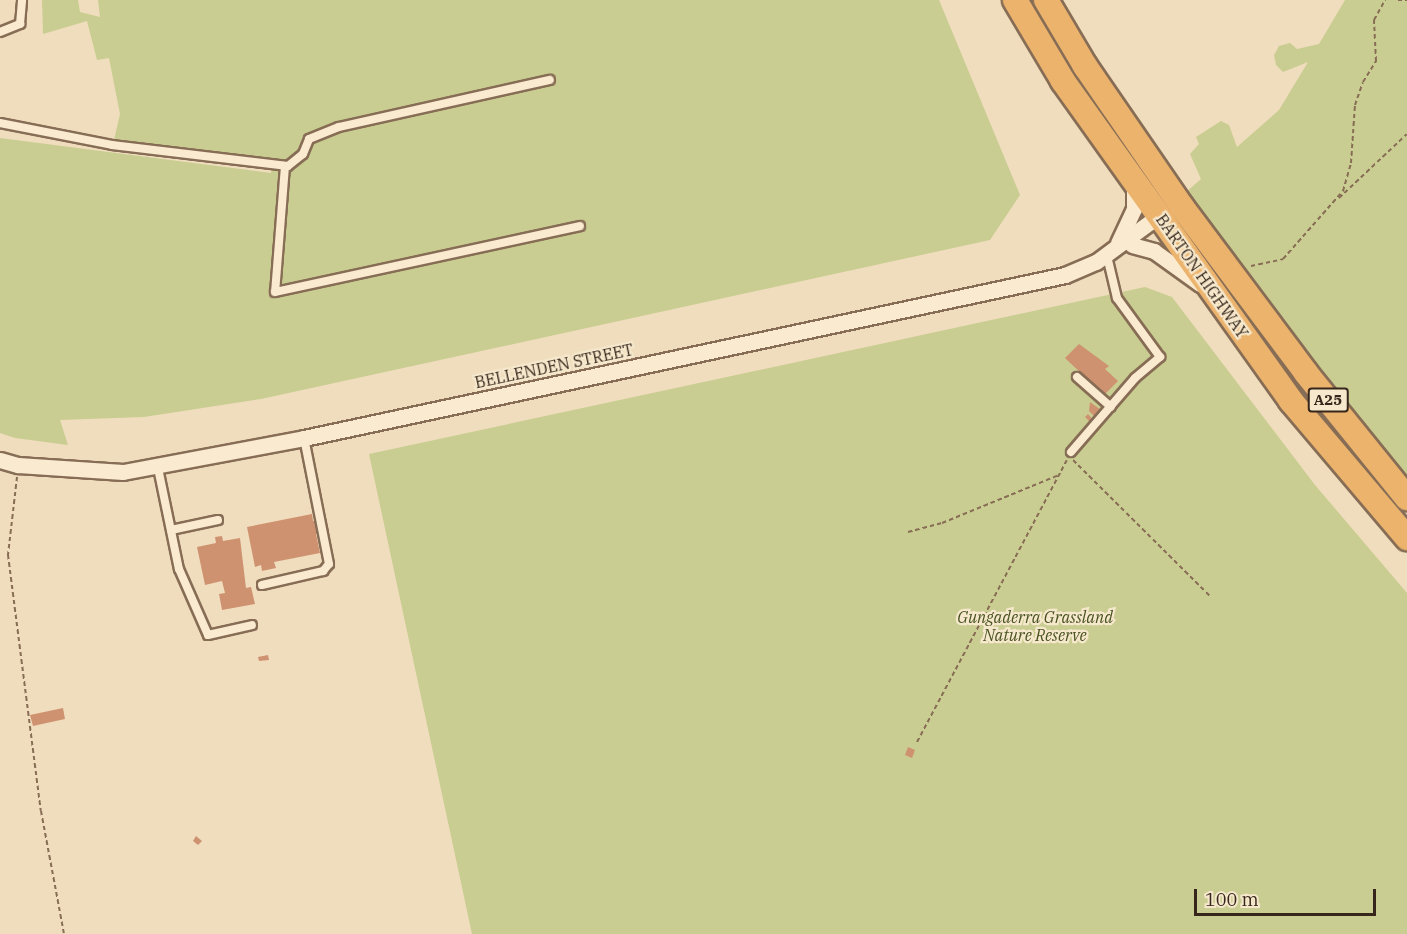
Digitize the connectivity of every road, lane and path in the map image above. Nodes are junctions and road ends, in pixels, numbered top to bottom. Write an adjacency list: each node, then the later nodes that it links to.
1 (22, 0): 7 (lane)
2 (1015, 0): 12 (highway, BARTON HIGHWAY / A25)
3 (1046, 0): 12 (highway, BARTON HIGHWAY / A25)
4 (1385, 0): 19 (path)
5 (1398, 0): 6 (path)
6 (1407, 0)
7 (0, 32)
8 (550, 80): 11 (lane)
9 (0, 123): 11 (lane)
10 (1407, 134): 13 (path)
11 (285, 166): 15 (lane)
12 (1142, 170): 14 (highway); 16 (highway, BARTON HIGHWAY / A25); 18 (street)
13 (1339, 198)
14 (1163, 220): 16 (highway); 17 (street, BELLENDEN STREET); 18 (street, BELLENDEN STREET); 20 (highway, BARTON HIGHWAY / A25)
15 (580, 226)
16 (1201, 233): 29 (highway, BARTON HIGHWAY / A25)
17 (1132, 245): 18 (street, BELLENDEN STREET); 20 (street)
18 (1110, 254): 22 (lane); 23 (street, BELLENDEN STREET)
19 (1251, 266)
20 (1215, 295): 33 (highway, BARTON HIGHWAY / A25)
21 (1077, 377): 22 (lane)
22 (1111, 407): 24 (lane)
23 (304, 438): 27 (street, BELLENDEN STREET); 34 (lane)
24 (1071, 452)
25 (0, 460): 26 (street, BELLENDEN STREET)
26 (18, 465): 27 (street, BELLENDEN STREET); 38 (path)
27 (158, 468): 31 (lane)
28 (1059, 475): 32 (path); 35 (path); 37 (path)
29 (1407, 498)
30 (218, 520): 31 (lane)
31 (171, 530): 36 (lane)
32 (908, 532)
33 (1407, 538)
34 (262, 585)
35 (1211, 597)
36 (252, 625)
37 (917, 742)
38 (64, 934)

